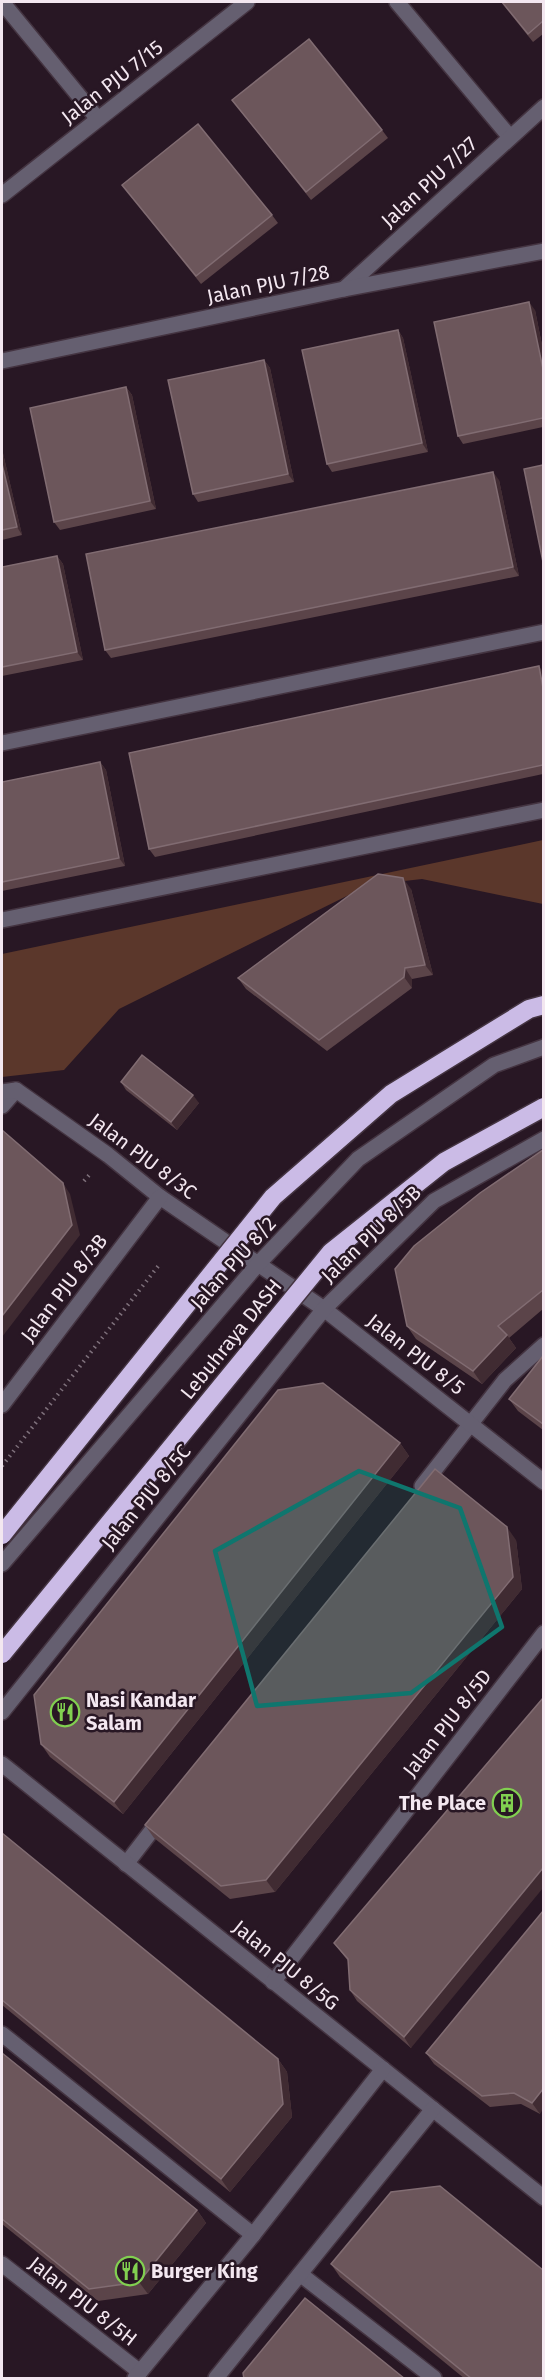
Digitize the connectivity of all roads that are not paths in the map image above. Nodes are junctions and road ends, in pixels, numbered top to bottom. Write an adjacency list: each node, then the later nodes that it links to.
1 (2, 2): 5 (street)
2 (247, 2): 5 (street, Jalan PJU 7/15)
3 (397, 2): 6 (street)
4 (543, 107): 6 (street, Jalan PJU 7/27)
5 (98, 119): 7 (street, Jalan PJU 7/15)
6 (509, 136): 9 (street, Jalan PJU 7/27)
7 (2, 195)
8 (543, 252): 9 (street, Jalan PJU 7/28)
9 (344, 289): 10 (street, Jalan PJU 7/28)
10 (2, 361)
11 (543, 632): 12 (street)
12 (2, 743)
13 (543, 810): 14 (street)
14 (2, 920)
15 (543, 1005): 29 (highway, bridge)
16 (543, 1047): 22 (street, Jalan PJU 8/2)
17 (9, 1091): 18 (street); 21 (street, Jalan PJU 8/3C)
18 (2, 1106)
19 (543, 1107): 32 (highway, Lebuhraya DASH, bridge)
20 (543, 1139): 23 (street, Jalan PJU 8/5B)
21 (160, 1197): 22 (street, Jalan PJU 8/3C); 25 (street, Jalan PJU 8/3B)
22 (258, 1264): 23 (street, Jalan PJU 8/5); 30 (street, Jalan PJU 8/2)
23 (324, 1309): 26 (street, Jalan PJU 8/5); 33 (street, Jalan PJU 8/5C)
24 (543, 1345): 26 (street)
25 (2, 1405)
26 (471, 1424): 27 (street, Jalan PJU 8/5); 28 (street)
27 (543, 1482)
28 (412, 1499)
29 (2, 1534)
30 (2, 1564)
31 (543, 1633): 37 (street, Jalan PJU 8/5D)
32 (2, 1654)
33 (2, 1712)
34 (2, 1764): 36 (street, Jalan PJU 8/5G)
35 (170, 1808): 36 (street)
36 (126, 1864): 37 (street, Jalan PJU 8/5G)
37 (273, 1982): 39 (street, Jalan PJU 8/5G)
38 (2, 2034): 42 (street)
39 (383, 2069): 40 (street, Jalan PJU 8/5G); 42 (street)
40 (433, 2109): 41 (street, Jalan PJU 8/5G); 44 (street)
41 (543, 2198)
42 (253, 2235): 45 (street)
43 (2, 2264): 45 (street, Jalan PJU 8/5H)
44 (300, 2274): 46 (street); 47 (street)
45 (137, 2375)
46 (216, 2379)
47 (434, 2379)

